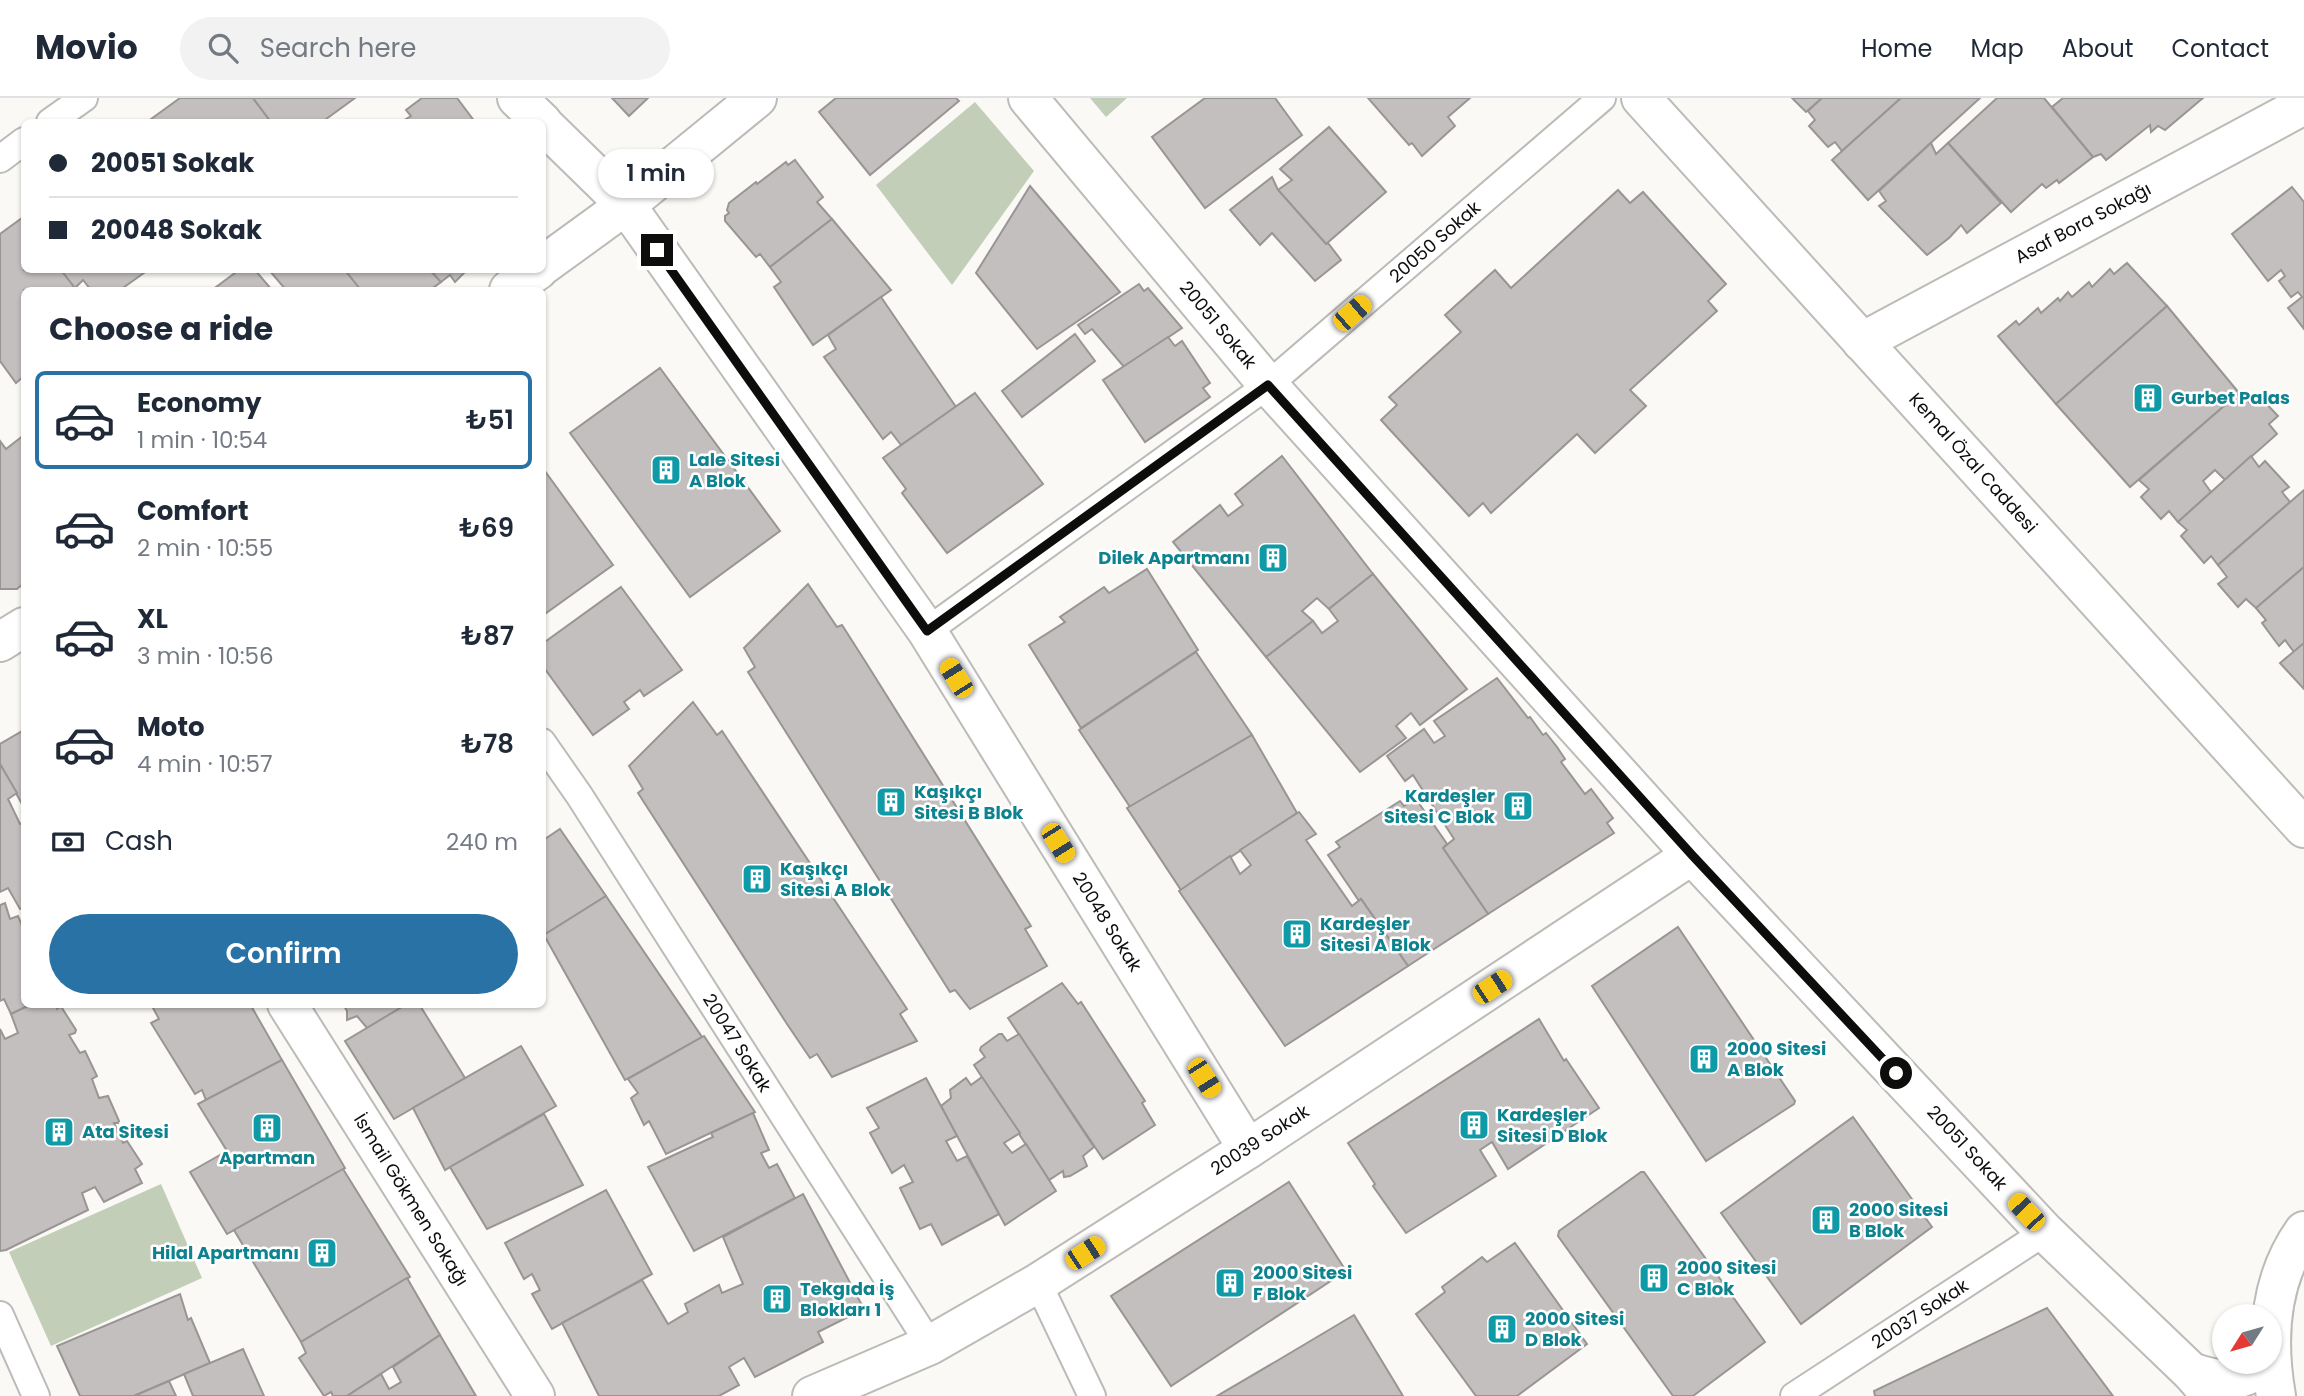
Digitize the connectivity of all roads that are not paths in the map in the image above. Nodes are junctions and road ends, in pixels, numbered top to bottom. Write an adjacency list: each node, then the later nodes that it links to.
1 (84, 98): 9 (lane)
2 (517, 98): 10 (street, 20048 Sokak)
3 (757, 98): 14 (street)
4 (1028, 98): 19 (street, 20051 Sokak)
5 (1602, 98): 19 (lane, 20050 Sokak)
6 (1641, 98): 18 (street, Kemal Özal Caddesi)
7 (2301, 98): 8 (lane)
8 (2304, 103): 18 (street, Asaf Bora Sokağı)
9 (54, 119)
10 (538, 119)
11 (546, 127): 14 (street, 20048 Sokak)
12 (21, 143): 13 (lane)
13 (0, 159)
14 (626, 205): 15 (street); 21 (street, 20048 Sokak)
15 (546, 263)
16 (534, 273): 17 (street)
17 (513, 287)
18 (1862, 342): 24 (street, Kemal Özal Caddesi)
19 (1268, 385): 21 (lane, 20050 Sokak); 25 (street, 20051 Sokak)
20 (21, 629): 22 (street)
21 (927, 631): 27 (street, 20048 Sokak)
22 (0, 642)
23 (546, 748): 33 (lane, 20047 Sokak)
24 (2304, 828)
25 (1692, 855): 27 (street, 20039 Sokak); 29 (street, 20051 Sokak)
26 (290, 1008): 38 (street, İsmail Gökmen Sokağı)
27 (1248, 1149): 30 (street, 20039 Sokak)
28 (2304, 1231): 31 (street)
29 (2045, 1232): 36 (street, 20051 Sokak); 41 (lane, 20037 Sokak)
30 (1038, 1283): 33 (street, 20039 Sokak); 40 (lane)
31 (2274, 1304)
32 (0, 1315): 37 (lane)
33 (930, 1345): 39 (street, 20039 Sokak)
34 (2250, 1374): 36 (street, 20051 Sokak)
35 (2272, 1374): 42 (street)
36 (2202, 1384)
37 (36, 1396)
38 (535, 1396)
39 (812, 1396)
40 (1092, 1396)
41 (1794, 1396)
42 (2276, 1396)

